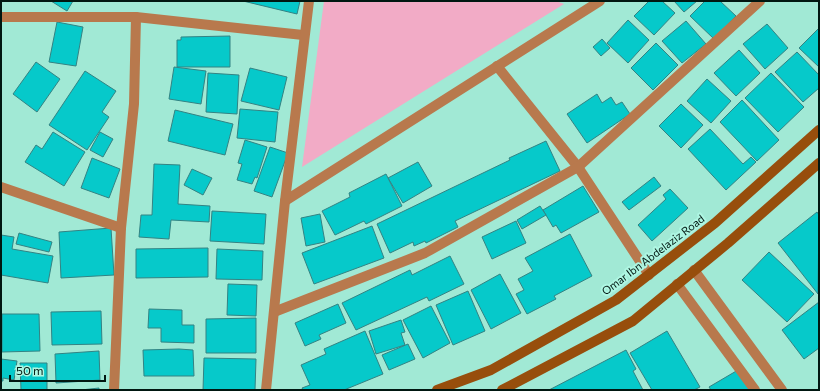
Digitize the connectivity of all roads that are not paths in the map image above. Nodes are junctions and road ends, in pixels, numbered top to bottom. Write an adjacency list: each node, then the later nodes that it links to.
1 (309, 1): 6 (street)
2 (600, 1): 7 (street)
3 (760, 1): 10 (street)
4 (1, 17): 5 (street)
5 (136, 17): 6 (street); 13 (street)
6 (304, 35): 12 (street)
7 (497, 66): 10 (street); 12 (street)
8 (819, 130): 15 (main road, Omar Ibn Abdelaziz Road)
9 (819, 163): 14 (main road)
10 (578, 167): 15 (street); 17 (street)
11 (1, 187): 13 (street)
12 (285, 201): 17 (street)
13 (121, 228): 18 (street)
14 (694, 270): 16 (main road); 23 (street)
15 (649, 274): 20 (main road, Omar Ibn Abdelaziz Road)
16 (677, 284): 21 (main road); 22 (street)
17 (274, 312): 19 (street)
18 (114, 390)
19 (266, 390)
20 (437, 390)
21 (502, 390)
22 (755, 390)
23 (782, 390)

